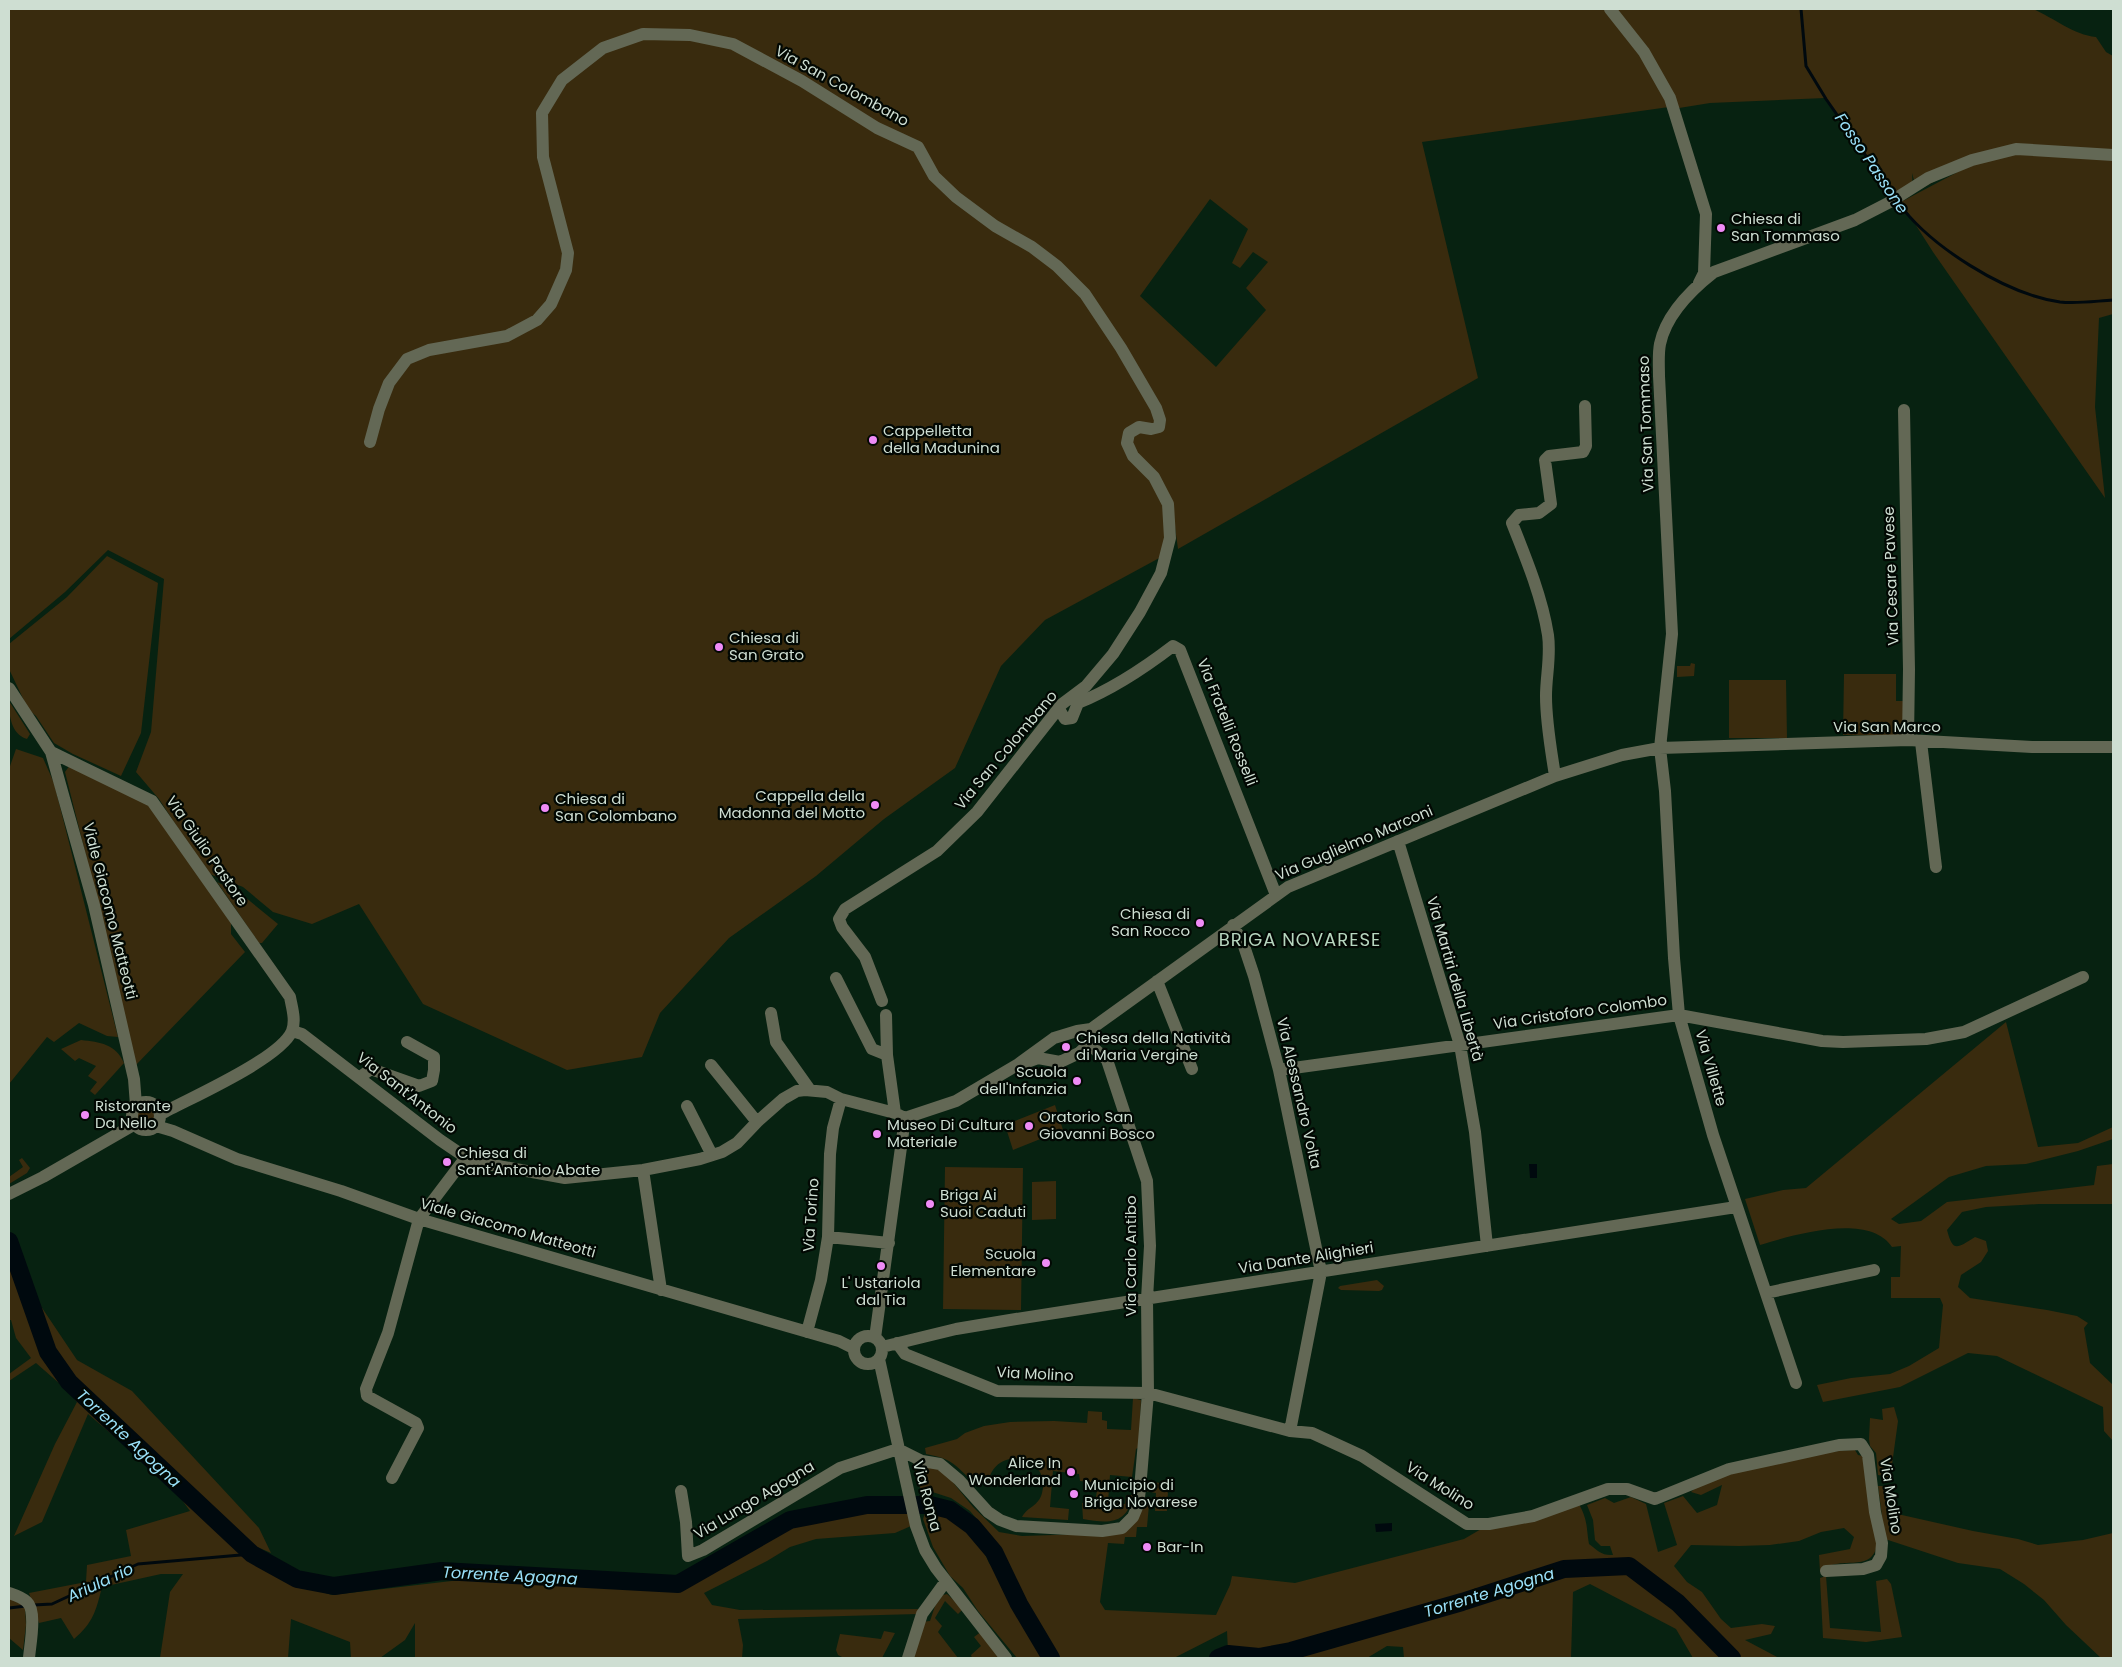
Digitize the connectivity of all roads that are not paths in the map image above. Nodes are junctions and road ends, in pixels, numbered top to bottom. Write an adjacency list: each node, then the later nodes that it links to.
1 (1610, 9): 3 (street)
2 (2113, 155): 3 (street, Via San Tommaso)
3 (1698, 285): 11 (street, Via San Tommaso)
4 (1584, 406): 13 (street)
5 (1904, 410): 9 (street, Via Cesare Pavese)
6 (370, 442): 8 (street, Via San Colombano)
7 (9, 688): 12 (street, Via Giulio Pastore)
8 (1058, 709): 16 (street, Via Fratelli Rosselli); 21 (street, Via San Colombano)
9 (1915, 741): 10 (street, Via San Marco); 11 (street, Via San Marco); 15 (street, Via Cesare Pavese)
10 (2113, 747)
11 (1660, 748): 13 (street, Via Guglielmo Marconi); 24 (street, Via Villette)
12 (52, 752): 26 (street, Via Giulio Pastore); 39 (street, Viale Giacomo Matteotti)
13 (1555, 776): 14 (street, Via Guglielmo Marconi)
14 (1398, 841): 16 (street, Via Guglielmo Marconi); 29 (street, Via Martiri della Libertà)
15 (1936, 867)
16 (1276, 894): 17 (street, Via Guglielmo Marconi)
17 (1233, 925): 20 (street, Via Guglielmo Marconi); 34 (street, Via Alessandro Volta)
18 (2083, 977): 24 (street, Via Cristoforo Colombo)
19 (836, 978): 30 (street)
20 (1157, 981): 25 (street, Via Guglielmo Marconi); 33 (street)
21 (882, 1001)
22 (771, 1013): 36 (street)
23 (886, 1015): 30 (street)
24 (1679, 1015): 29 (street, Via Cristoforo Colombo); 47 (street, Via Villette)
25 (1092, 1029): 28 (street); 32 (street, Via Guglielmo Marconi)
26 (292, 1031): 35 (street, Via Sant'Antonio); 41 (street)
27 (407, 1042): 35 (street)
28 (1088, 1044): 32 (street, Via Guglielmo Marconi); 56 (street, Via Carlo Antibo)
29 (1460, 1045): 34 (street, Via Cristoforo Colombo); 51 (street, Via Martiri della Libertà)
30 (887, 1055): 40 (street)
31 (711, 1065): 42 (street)
32 (1017, 1065): 40 (street, Via Guglielmo Marconi)
33 (1192, 1069)
34 (1279, 1070): 53 (street, Via Alessandro Volta)
35 (360, 1077): 44 (street, Via Sant'Antonio)
36 (810, 1090): 37 (street, Via Sant'Antonio); 42 (street, Via Sant'Antonio)
37 (841, 1099): 40 (street, Via Sant'Antonio); 49 (street, Via Torino)
38 (686, 1106): 43 (street)
39 (137, 1111): 41 (street); 41 (street); 46 (street)
40 (900, 1116): 50 (street, Via Roma)
41 (159, 1120): 48 (street, Viale Giacomo Matteotti)
42 (757, 1122): 43 (street, Via Sant'Antonio)
43 (712, 1155): 45 (street, Via Sant'Antonio)
44 (466, 1158): 45 (street, Via Sant'Antonio); 48 (street)
45 (643, 1170): 54 (street)
46 (9, 1194)
47 (1736, 1207): 51 (street, Via Dante Alighieri); 55 (street, Via Villette)
48 (418, 1219): 54 (street, Viale Giacomo Matteotti); 65 (street)
49 (828, 1237): 50 (street); 57 (street, Via Torino)
50 (889, 1242): 60 (street, Via Roma)
51 (1487, 1246): 53 (street, Via Dante Alighieri)
52 (1874, 1270): 55 (street)
53 (1321, 1272): 56 (street, Via Dante Alighieri); 63 (street)
54 (661, 1290): 57 (street, Viale Giacomo Matteotti)
55 (1766, 1292): 61 (street, Via Villette)
56 (1147, 1299): 58 (street, Via Dante Alighieri); 62 (street, Via Carlo Antibo)
57 (807, 1332): 59 (street, Viale Giacomo Matteotti)
58 (897, 1343): 60 (street, Via Dante Alighieri); 62 (street, Via Molino)
59 (856, 1344): 60 (street, Viale Giacomo Matteotti); 60 (street)
60 (877, 1352): 64 (street, Via Roma)
61 (1796, 1383)
62 (1148, 1393): 63 (street, Via Molino); 64 (street, Via Carlo Antibo)
63 (1290, 1430): 67 (street, Via Molino)
64 (898, 1448): 66 (street, Via Lungo Agogna); 68 (street, Via Roma)
65 (392, 1478)
66 (681, 1491)
67 (1826, 1571)
68 (946, 1581): 71 (street); 72 (street, Via Roma)
69 (9, 1593): 70 (street)
70 (29, 1658)
71 (908, 1658)
72 (1006, 1658)

